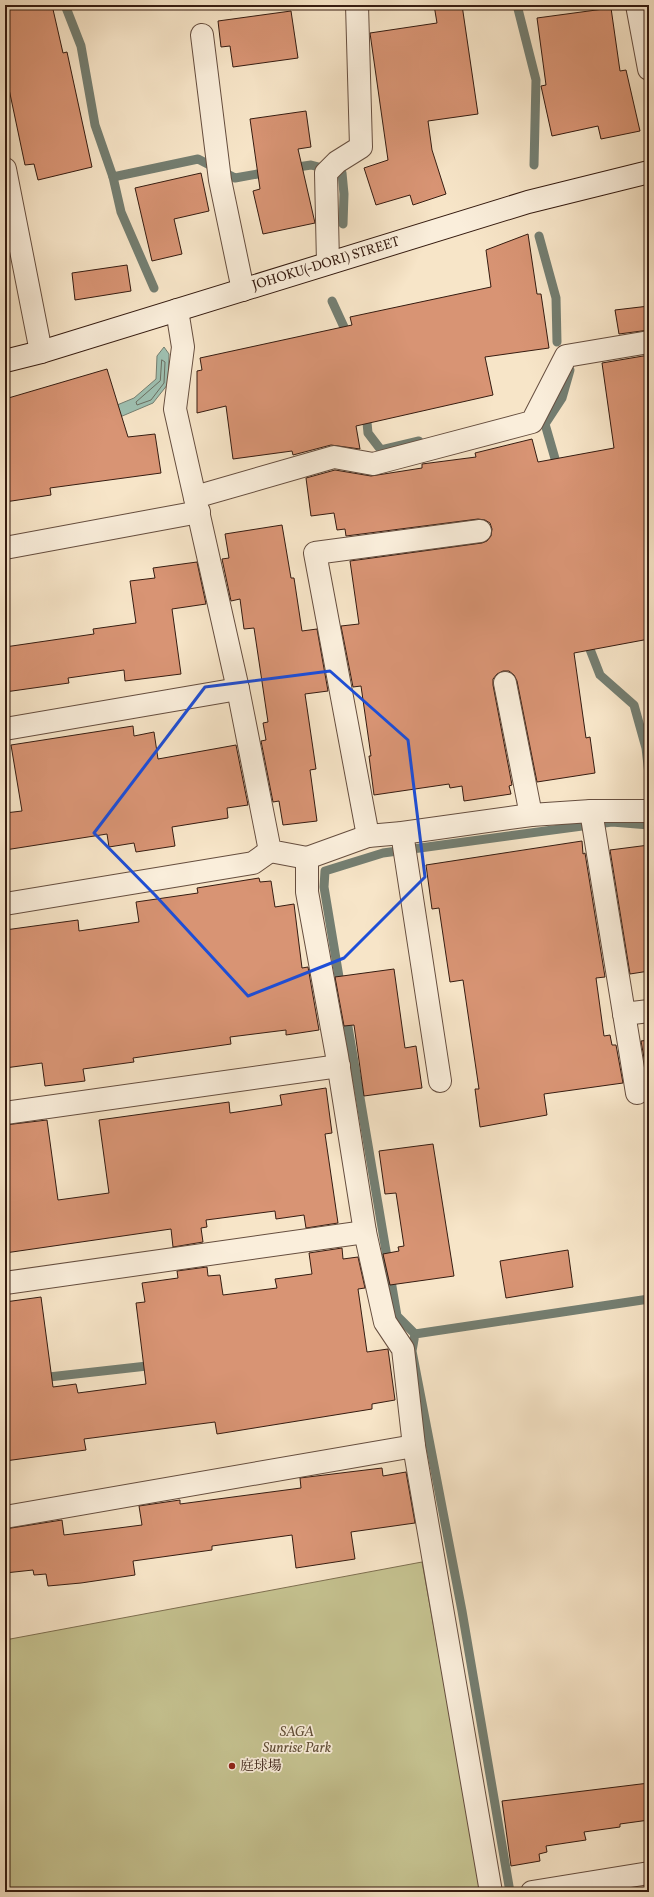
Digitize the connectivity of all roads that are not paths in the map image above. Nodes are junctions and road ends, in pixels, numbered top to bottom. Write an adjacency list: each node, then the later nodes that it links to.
1 (357, 5): 7 (street)
2 (637, 5): 4 (street)
3 (202, 35): 8 (street)
4 (649, 69)
5 (5, 169): 11 (street)
6 (649, 172): 7 (street, JOHOKU(-DORI) STREET)
7 (328, 263): 8 (street, JOHOKU(-DORI) STREET)
8 (243, 290): 9 (street, JOHOKU(-DORI) STREET)
9 (177, 310): 11 (street, JOHOKU(-DORI) STREET); 13 (street)
10 (649, 342): 13 (street)
11 (41, 352): 12 (street, JOHOKU(-DORI) STREET)
12 (5, 361)
13 (197, 504): 15 (street); 17 (street)
14 (480, 531): 23 (street)
15 (5, 548)
16 (505, 683): 21 (street)
17 (238, 689): 18 (street); 24 (street)
18 (5, 729)
19 (592, 811): 20 (street); 21 (street); 28 (street)
20 (649, 811)
21 (531, 815): 22 (street)
22 (402, 833): 23 (street); 30 (street)
23 (368, 836): 25 (street)
24 (270, 851): 25 (street); 26 (street)
25 (307, 858): 29 (street)
26 (5, 904)
27 (649, 1011): 28 (street)
28 (624, 1014): 31 (street)
29 (339, 1066): 32 (street); 33 (street)
30 (440, 1081)
31 (637, 1093)
32 (5, 1113)
33 (365, 1232): 34 (street); 35 (street)
34 (5, 1283)
35 (414, 1446): 36 (street); 38 (street)
36 (5, 1517)
37 (649, 1873): 39 (street)
38 (491, 1892)
39 (532, 1892)

